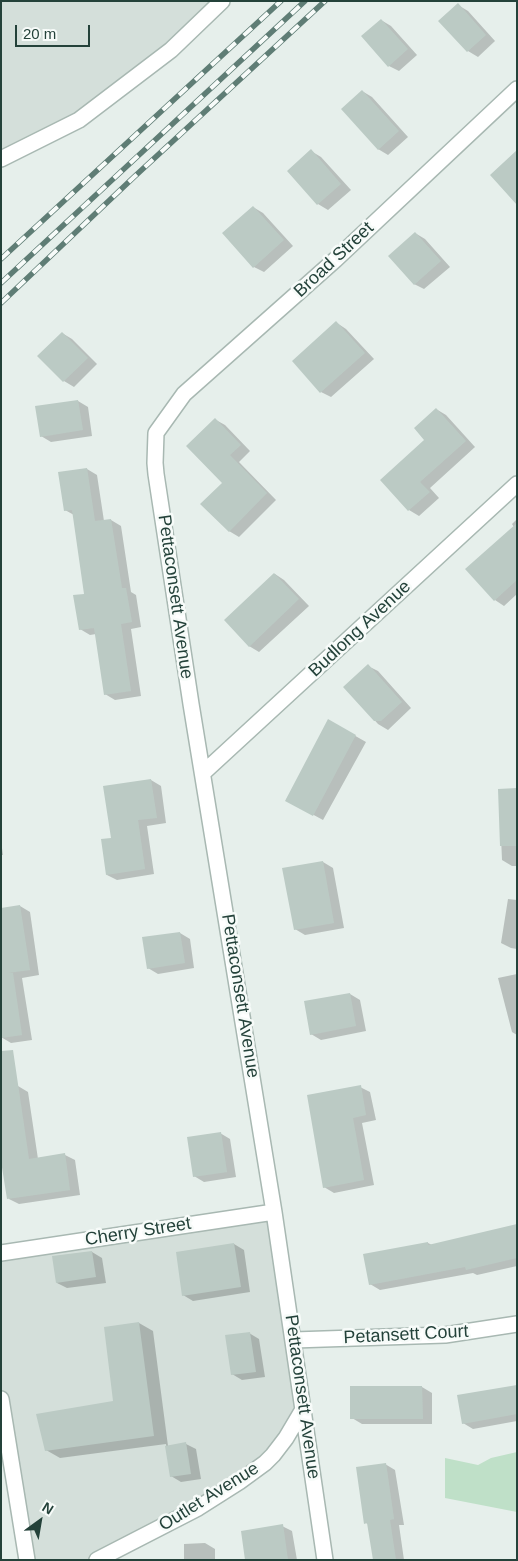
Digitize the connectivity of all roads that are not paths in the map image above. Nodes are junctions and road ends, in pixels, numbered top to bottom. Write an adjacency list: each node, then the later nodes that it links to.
1 (222, 1): 3 (street)
2 (517, 89): 4 (street, Broad Street)
3 (1, 159)
4 (156, 433): 6 (street, Pettaconsett Avenue)
5 (517, 484): 6 (street, Budlong Avenue)
6 (203, 773): 7 (street, Pettaconsett Avenue)
7 (274, 1212): 8 (street, Cherry Street); 10 (street, Pettaconsett Avenue)
8 (1, 1253)
9 (517, 1324): 10 (street, Petansett Court)
10 (294, 1340): 12 (street, Pettaconsett Avenue)
11 (1, 1399): 13 (street)
12 (302, 1412): 14 (street, Outlet Avenue); 15 (street, Pettaconsett Avenue)
13 (26, 1560)
14 (97, 1560)
15 (325, 1560)

